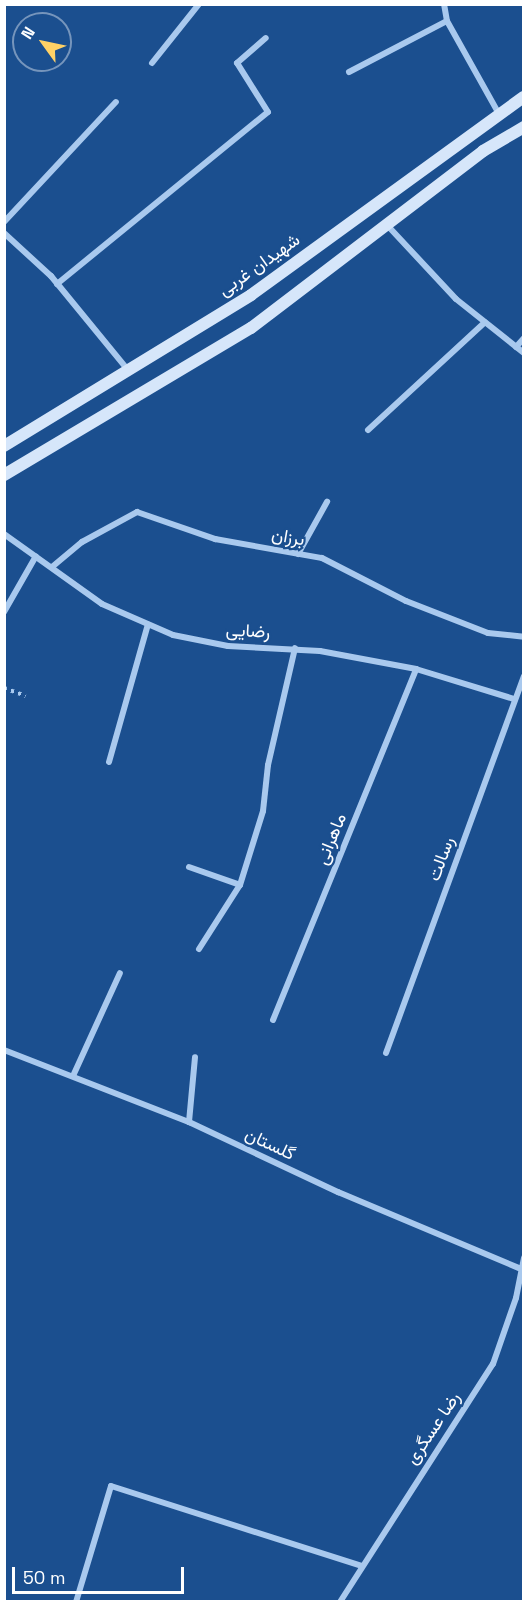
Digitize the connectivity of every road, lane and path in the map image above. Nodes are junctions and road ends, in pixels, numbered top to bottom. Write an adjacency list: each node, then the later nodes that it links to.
1 (199, 4): 5 (street)
2 (444, 4): 3 (street)
3 (447, 21): 6 (street); 9 (street)
4 (266, 38): 14 (street)
5 (152, 63)
6 (349, 72)
7 (524, 97): 9 (main road, شهیدان غربی)
8 (116, 102): 11 (street)
9 (499, 114): 19 (main road, شهیدان غربی)
10 (524, 127): 12 (main road)
11 (4, 222)
12 (387, 225): 15 (street); 22 (main road)
13 (4, 233): 14 (street)
14 (57, 284): 19 (street)
15 (485, 322): 17 (street); 20 (street)
16 (524, 338): 17 (street)
17 (516, 347): 18 (street)
18 (524, 353)
19 (129, 370): 21 (main road, شهیدان غربی)
20 (368, 430)
21 (4, 446)
22 (4, 475)
23 (327, 502): 25 (street)
24 (4, 534): 26 (street, رضایی)
25 (298, 554): 27 (street, برزان); 30 (street, برزان)
26 (36, 556): 27 (street, رضایی); 28 (street)
27 (52, 567): 29 (street, رضایی)
28 (4, 612)
29 (147, 624): 31 (street, رضایی); 37 (street)
30 (524, 637)
31 (295, 648): 32 (street, رضایی); 39 (street)
32 (416, 669): 36 (street, رضایی); 42 (street, ماهرانی)
33 (524, 676): 36 (street, رسالت)
34 (4, 688): 35 (path)
35 (26, 696)
36 (514, 699): 44 (street, رسالت)
37 (109, 762)
38 (189, 867): 39 (street)
39 (240, 885): 40 (street)
40 (199, 949)
41 (120, 974): 46 (street)
42 (273, 1020)
43 (4, 1050): 46 (street, گلستان)
44 (386, 1053)
45 (195, 1057): 47 (street)
46 (73, 1076): 47 (street, گلستان)
47 (189, 1122): 49 (street, گلستان)
48 (524, 1258): 49 (street, رضا عسگری)
49 (521, 1269): 50 (street, رضا عسگری)
50 (362, 1566): 51 (street); 52 (street, رضا عسگری)
51 (76, 1602)
52 (340, 1602)

